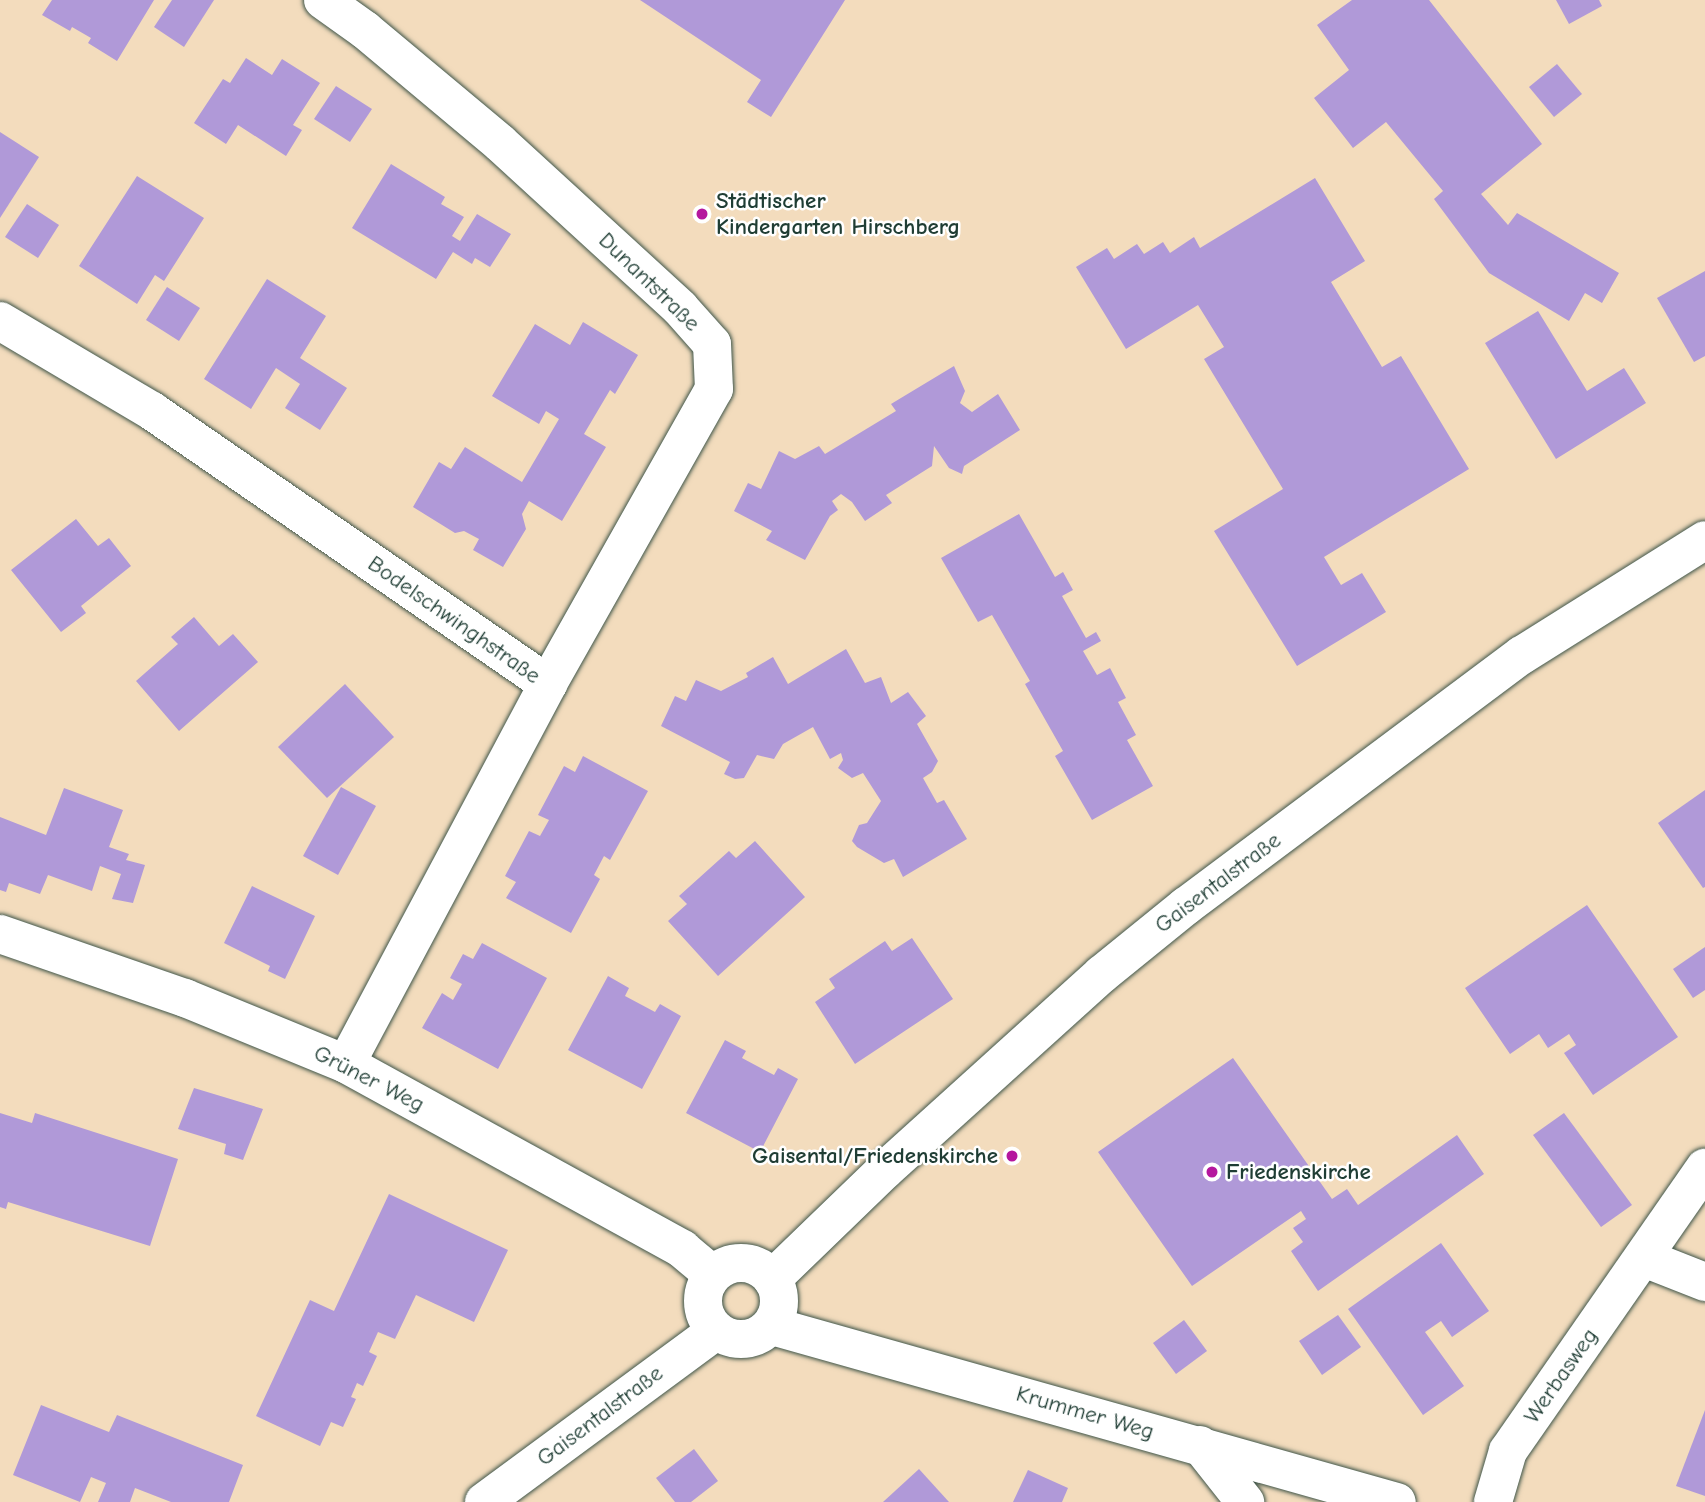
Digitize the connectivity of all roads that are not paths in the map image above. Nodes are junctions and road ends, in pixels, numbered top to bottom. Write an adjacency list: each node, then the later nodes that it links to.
1 (323, 0): 4 (street, Dunantstraße)
2 (0, 321): 4 (street, Bodelschwinghstraße)
3 (1705, 540): 10 (street, Gaisentalstraße)
4 (548, 684): 6 (street, Bodelschwinghstraße)
5 (0, 934): 6 (street, Grüner Weg)
6 (346, 1064): 9 (street, Grüner Weg)
7 (1705, 1168): 8 (street, Werbasweg)
8 (1644, 1258): 11 (street); 18 (street, Werbasweg)
9 (713, 1275): 10 (street); 13 (street)
10 (772, 1279): 12 (street)
11 (1705, 1282)
12 (772, 1326): 13 (street); 14 (street, Krummer Weg)
13 (716, 1331): 15 (street, Gaisentalstraße)
14 (1200, 1445): 16 (street); 17 (street, Krummer Weg)
15 (484, 1502)
16 (1245, 1502)
17 (1397, 1502)
18 (1493, 1502)

